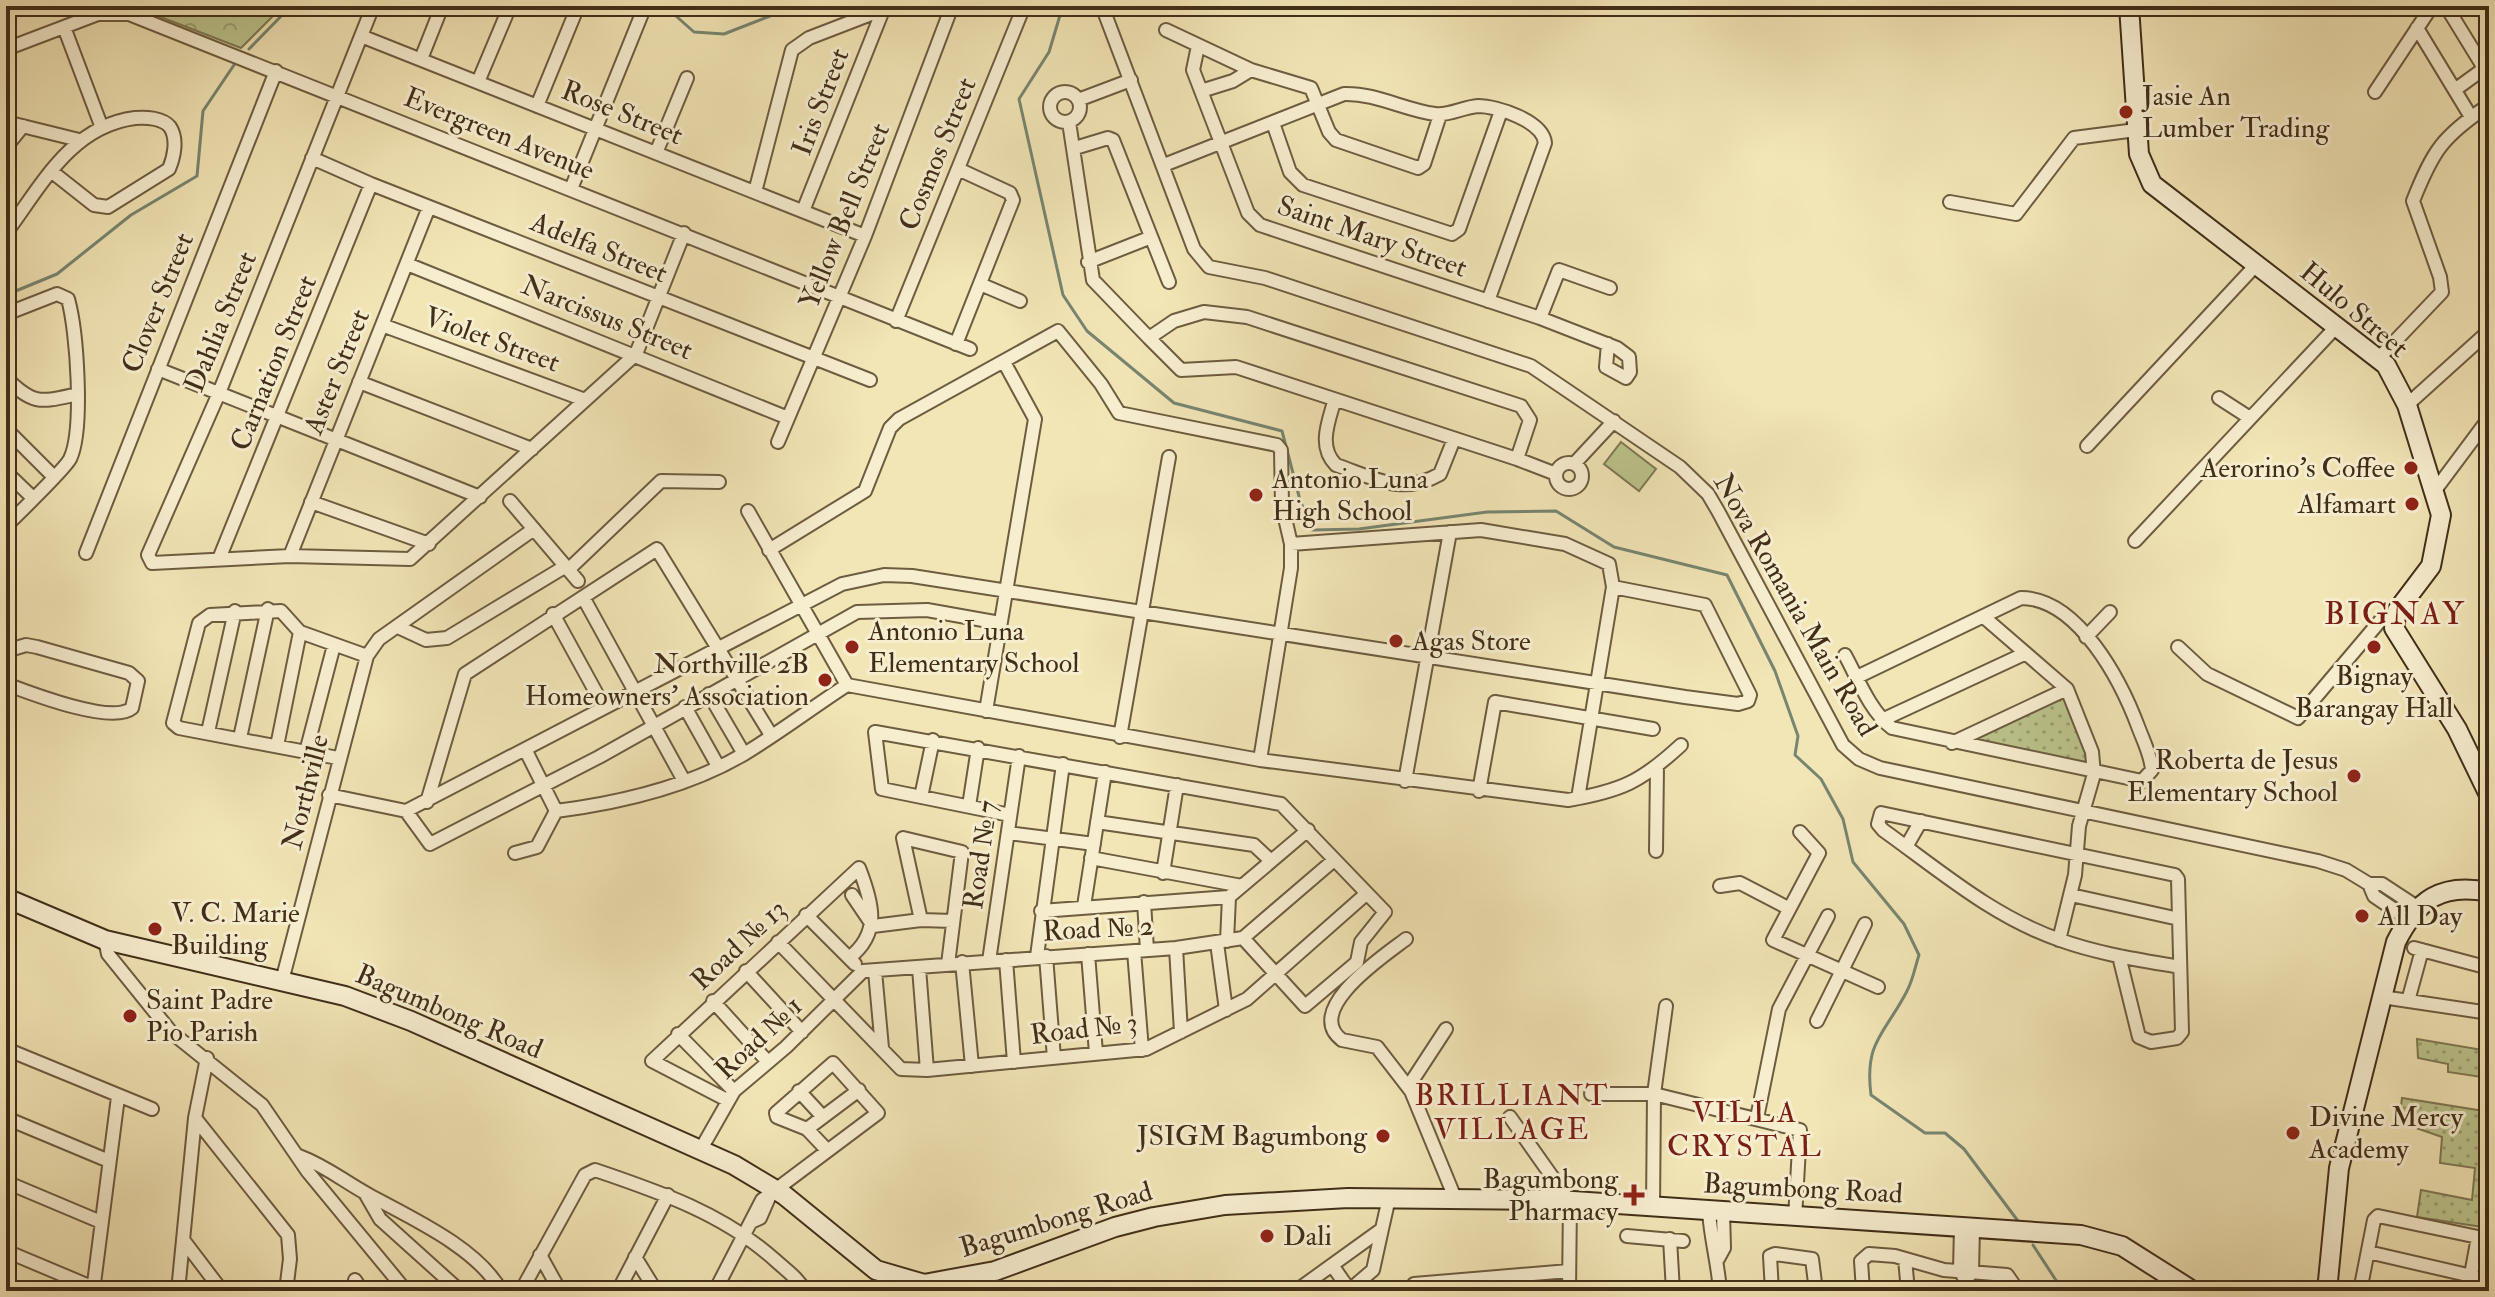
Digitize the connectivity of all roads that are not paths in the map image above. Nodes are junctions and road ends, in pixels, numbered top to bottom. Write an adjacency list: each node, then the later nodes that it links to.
1 (89, 6): 16 (street)
2 (373, 6): 20 (street, Dahlia Street)
3 (442, 6): 23 (street)
4 (510, 6): 29 (street)
5 (578, 6): 37 (street)
6 (645, 6): 46 (street)
7 (952, 6): 65 (street, Yellow Bell Street)
8 (1024, 6): 55 (street, Cosmos Street)
9 (1102, 6): 28 (street, Nova Romania Main Road)
10 (2129, 6): 47 (main road, Hulo Street)
11 (2432, 6): 18 (street)
12 (2446, 6): 24 (street)
13 (2485, 6): 15 (street)
14 (888, 8): 59 (street); 62 (street, Iris Street)
15 (2489, 12)
16 (84, 20): 17 (street, Evergreen Avenue); 26 (street, Evergreen Avenue)
17 (64, 27): 22 (street, Evergreen Avenue); 45 (street)
18 (2417, 28): 30 (street); 32 (street)
19 (1166, 30): 21 (street)
20 (361, 36): 23 (street, Rose Street); 33 (street, Dahlia Street)
21 (1198, 46): 25 (street); 31 (street, Saint Mary Street)
22 (6, 49)
23 (421, 59): 29 (street, Rose Street)
24 (2486, 66): 30 (street)
25 (1251, 70): 31 (street); 35 (street)
26 (276, 71): 33 (street, Evergreen Avenue); 91 (street, Clover Street)
27 (687, 78): 52 (street)
28 (1131, 80): 34 (street); 54 (street, Nova Romania Main Road)
29 (478, 82): 37 (street, Rose Street)
30 (2456, 89): 40 (street)
31 (1201, 91): 49 (street, Saint Mary Street)
32 (2375, 92)
33 (337, 96): 53 (street, Dahlia Street); 58 (street, Evergreen Avenue)
34 (1078, 100): 42 (street); 42 (street)
35 (1318, 103): 39 (street); 39 (street); 43 (street)
36 (2489, 105): 40 (street)
37 (537, 106): 46 (street, Rose Street)
38 (1501, 111): 39 (street); 43 (street); 76 (street)
39 (1440, 115)
40 (2471, 117): 89 (street)
41 (6, 122): 44 (street)
42 (1069, 122): 51 (street)
43 (1273, 123): 49 (street)
44 (23, 126): 48 (street); 50 (street)
45 (102, 128): 48 (street); 56 (street)
46 (595, 129): 52 (street, Rose Street); 58 (street)
47 (2136, 130): 60 (street); 69 (main road, Hulo Street)
48 (79, 140): 56 (street)
49 (1222, 143): 54 (street); 76 (street, Saint Mary Street)
50 (6, 147)
51 (1075, 148): 66 (street); 67 (street)
52 (656, 153): 59 (street, Rose Street)
53 (312, 158): 57 (street, Adelfa Street); 95 (street, Dahlia Street)
54 (1164, 165): 105 (street, Nova Romania Main Road)
55 (958, 169): 71 (street); 79 (street, Cosmos Street)
56 (51, 171): 63 (street)
57 (371, 184): 61 (street, Adelfa Street); 101 (street, Carnation Street)
58 (571, 189): 64 (street, Evergreen Avenue)
59 (755, 192): 62 (street, Rose Street)
60 (1950, 202)
61 (429, 207): 68 (street, Aster Street); 73 (street, Adelfa Street)
62 (803, 211): 65 (street, Rose Street)
63 (6, 233)
64 (684, 233): 73 (street); 74 (street, Evergreen Avenue)
65 (865, 236): 74 (street, Yellow Bell Street)
66 (1149, 238): 67 (street); 70 (street)
67 (1088, 262): 83 (street)
68 (407, 264): 80 (street, Aster Street); 87 (street, Narcissus Street)
69 (2256, 265): 81 (main road, Hulo Street); 110 (street)
70 (1169, 282)
71 (980, 284): 75 (street); 84 (street)
72 (1610, 288): 78 (street)
73 (659, 298): 87 (street); 88 (street, Adelfa Street)
74 (839, 298): 79 (street, Evergreen Avenue); 88 (street, Yellow Bell Street)
75 (1020, 301)
76 (1488, 301): 78 (street, Saint Mary Street)
77 (6, 314): 96 (street)
78 (1540, 318): 85 (street, Saint Mary Street)
79 (896, 321): 84 (street, Evergreen Avenue)
80 (382, 325): 94 (street, Aster Street); 98 (street, Violet Street)
81 (2336, 327): 89 (main road, Hulo Street); 103 (street)
82 (2489, 331): 100 (street)
83 (1149, 338): 99 (street); 113 (street)
84 (956, 344): 86 (street, Evergreen Avenue)
85 (1608, 344)
86 (970, 349)
87 (636, 354): 98 (street); 102 (street, Narcissus Street)
88 (813, 358): 93 (street, Adelfa Street); 102 (street, Yellow Bell Street)
89 (2378, 359): 100 (main road, Hulo Street)
90 (1004, 362): 130 (street); 131 (street); 138 (street)
91 (158, 369): 95 (street); 132 (street, Clover Street)
92 (6, 378): 96 (street)
93 (870, 380)
94 (359, 382): 108 (street, Aster Street); 111 (street)
95 (219, 393): 101 (street); 134 (street, Dahlia Street)
96 (78, 394): 117 (street)
97 (2219, 398): 103 (street)
98 (585, 400): 111 (street)
99 (1334, 402): 107 (street); 107 (street)
100 (2407, 405): 119 (main road, Hulo Street)
101 (278, 417): 108 (street); 134 (street, Carnation Street)
102 (788, 418): 109 (street, Yellow Bell Street)
103 (2250, 418): 128 (street)
104 (2489, 418): 119 (street)
105 (1614, 421): 114 (street); 208 (street, Nova Romania Main Road)
106 (6, 429): 117 (street)
107 (1454, 439): 113 (street)
108 (336, 440): 120 (street); 123 (street, Aster Street)
109 (778, 442)
110 (2087, 446)
111 (532, 449): 120 (street)
112 (1169, 457): 144 (street)
113 (1517, 459): 116 (street)
114 (1574, 464): 116 (street); 116 (street)
115 (6, 472): 121 (street)
116 (1556, 474)
117 (53, 476): 121 (street)
118 (719, 482): 135 (street)
119 (2436, 489): 146 (main road, Hulo Street)
120 (480, 497): 129 (street)
121 (33, 498): 125 (street)
122 (510, 501): 126 (street)
123 (311, 502): 129 (street); 133 (street, Aster Street)
124 (748, 511): 131 (street)
125 (7, 523)
126 (534, 529): 135 (street); 149 (street)
127 (1450, 532): 130 (street); 137 (street); 161 (street)
128 (2135, 541)
129 (429, 544): 133 (street)
130 (1291, 544): 152 (street)
131 (769, 550): 140 (street)
132 (86, 553)
133 (290, 556): 134 (street)
134 (219, 559)
135 (567, 568): 136 (street); 149 (street)
136 (578, 581)
137 (1613, 587): 164 (street); 164 (street)
138 (1006, 591): 140 (street); 144 (street); 148 (street)
139 (583, 597): 145 (street); 155 (street); 168 (street)
140 (801, 604): 151 (street); 155 (street)
141 (268, 609): 142 (street); 150 (street); 180 (street)
142 (235, 611): 177 (street); 177 (street)
143 (2110, 612): 153 (street)
144 (1142, 613): 152 (street); 179 (street)
145 (553, 614): 170 (street); 206 (street)
146 (2395, 615): 156 (street); 203 (main road)
147 (1985, 618): 153 (street); 158 (street); 163 (street)
148 (1000, 623): 151 (street); 172 (street)
149 (398, 627): 160 (street)
150 (300, 632): 154 (street); 184 (street)
151 (819, 633): 162 (street); 166 (street)
152 (1281, 634): 161 (street); 191 (street)
153 (2086, 637): 196 (street)
154 (334, 645): 160 (street); 187 (street)
155 (718, 646): 162 (street); 168 (street)
156 (2178, 647)
157 (6, 651): 165 (street)
158 (2024, 654): 167 (street); 174 (street)
159 (1845, 655): 163 (street)
160 (367, 656): 190 (street, Northville)
161 (1430, 656): 164 (street); 198 (street)
162 (737, 677): 169 (street); 178 (street)
163 (1857, 677): 174 (street)
164 (1597, 683): 173 (street)
165 (6, 684)
166 (847, 685): 172 (street); 178 (street)
167 (2067, 689): 182 (street); 196 (street)
168 (633, 692): 170 (street); 175 (street)
169 (709, 694): 171 (street); 188 (street)
170 (604, 707): 186 (street)
171 (685, 707): 175 (street); 193 (street)
172 (986, 711): 179 (street)
173 (1589, 717): 176 (street); 201 (street); 205 (street)
174 (1882, 720): 182 (street)
175 (652, 726): 197 (street); 199 (street)
176 (1653, 729)
177 (208, 732): 180 (street)
178 (771, 735): 188 (street)
179 (1120, 737): 191 (street)
180 (240, 738): 184 (street)
181 (933, 740): 185 (street); 204 (street); 204 (street)
182 (1952, 743): 196 (street)
183 (1681, 745): 194 (street)
184 (277, 746): 187 (street)
185 (978, 748): 189 (street); 207 (street)
186 (526, 751): 199 (street); 206 (street)
187 (306, 752): 190 (street)
188 (744, 754): 193 (street)
189 (1019, 756): 192 (street); 211 (street, Road № 7)
190 (338, 758): 202 (street, Northville)
191 (1260, 760): 198 (street)
192 (1063, 764): 195 (street); 218 (street)
193 (718, 766): 197 (street)
194 (1657, 767): 205 (street); 221 (street)
195 (1105, 772): 200 (street); 213 (street)
196 (2094, 774): 208 (street)
197 (683, 779): 210 (street)
198 (1405, 781): 201 (street)
199 (545, 784): 209 (street); 210 (street)
200 (1177, 785): 214 (street); 217 (street)
201 (1479, 791): 205 (street)
202 (329, 795): 209 (street); 273 (street, Northville)
203 (2489, 795)
204 (921, 797): 207 (street)
205 (1578, 798)
206 (427, 802): 209 (street)
207 (969, 806): 211 (street)
208 (2086, 810): 222 (street); 241 (street, Nova Romania Main Road)
209 (406, 811)
210 (556, 811): 223 (street)
211 (1010, 815): 216 (street, Road № 7)
212 (1921, 821): 220 (street); 220 (street); 222 (street)
213 (1097, 822): 217 (street); 219 (street)
214 (1308, 830): 225 (street); 226 (street)
215 (1800, 832): 239 (street)
216 (1008, 833): 218 (street); 263 (street, Road № 7)
217 (1170, 833): 226 (street); 227 (street)
218 (1052, 839): 219 (street); 240 (street)
219 (1094, 844): 224 (street)
220 (1906, 847): 252 (street)
221 (1656, 851)
222 (2075, 852): 233 (street); 244 (street)
223 (515, 853)
224 (1091, 858): 227 (street); 238 (street)
225 (1334, 860): 231 (street); 249 (street)
226 (1271, 861): 228 (street)
227 (1170, 874): 228 (street); 236 (street)
228 (1242, 886): 234 (street)
229 (1720, 886): 239 (street)
230 (2489, 892): 241 (main road)
231 (1366, 894): 271 (street, Road № 3); 271 (street)
232 (852, 895): 248 (street)
233 (2071, 895): 244 (street); 252 (street)
234 (1229, 897): 236 (street); 254 (street)
235 (6, 898): 251 (main road, Bagumbong Road)
236 (1174, 899): 237 (street)
237 (1144, 902): 238 (street); 256 (street)
238 (1084, 906): 240 (street)
239 (1788, 908): 260 (street)
240 (1041, 911): 258 (street)
241 (2412, 913): 275 (main road)
242 (806, 915): 248 (street, Road № 13); 253 (street, Road № 13); 261 (street)
243 (1828, 916): 260 (street)
244 (2179, 919): 266 (street)
245 (921, 920): 246 (street); 246 (street); 248 (street)
246 (953, 921): 265 (street)
247 (1865, 924): 272 (street)
248 (873, 926): 261 (street)
249 (1243, 938): 254 (street, Road № 2); 271 (street)
250 (1406, 939): 299 (street)
251 (105, 940): 273 (main road, Bagumbong Road); 291 (street)
252 (2059, 940): 259 (street)
253 (778, 942): 269 (street, Road № 13); 276 (street)
254 (1222, 942): 255 (street, Road № 2); 280 (street)
255 (1176, 948): 256 (street, Road № 2); 285 (street)
256 (1141, 950): 257 (street, Road № 2); 289 (street)
257 (1088, 954): 258 (street, Road № 2); 290 (street)
258 (1042, 956): 262 (street, Road № 2); 292 (street)
259 (2119, 956): 266 (street); 266 (street)
260 (1807, 957): 272 (street); 309 (street)
261 (849, 958): 270 (street)
262 (1006, 960): 263 (street, Road № 2); 294 (street)
263 (989, 961): 264 (street, Road № 2)
264 (962, 962): 265 (street, Road № 2); 295 (street)
265 (948, 964): 267 (street, Road № 2)
266 (2180, 967)
267 (919, 968): 270 (street, Road № 2); 296 (street)
268 (2489, 968): 278 (street)
269 (746, 971): 277 (street, Road № 13); 284 (street)
270 (869, 971): 276 (street, Road № 1); 287 (street)
271 (1273, 972): 280 (street, Road № 3)
272 (1841, 972): 274 (street); 282 (street)
273 (282, 981): 311 (main road, Bagumbong Road)
274 (1878, 987)
275 (2382, 997): 278 (street); 366 (main road)
276 (834, 1000): 284 (street, Road № 1); 287 (street)
277 (713, 1001): 286 (street, Road № 13); 293 (street)
278 (2408, 1001): 281 (street)
279 (1666, 1006): 301 (street)
280 (1226, 1010): 285 (street, Road № 3)
281 (2489, 1013)
282 (1817, 1021)
283 (1446, 1029): 299 (street)
284 (802, 1032): 293 (street, Road № 1)
285 (1181, 1032): 289 (street, Road № 3)
286 (678, 1034): 302 (street); 302 (street, Road № 13)
287 (882, 1048): 296 (street)
288 (6, 1049): 303 (street)
289 (1142, 1050): 290 (street, Road № 3)
290 (1096, 1053): 292 (street, Road № 3)
291 (207, 1058): 308 (street); 313 (street)
292 (1054, 1058): 294 (street, Road № 3)
293 (768, 1062): 302 (street, Road № 1)
294 (1014, 1062): 295 (street, Road № 3)
295 (972, 1066): 296 (street, Road № 3)
296 (927, 1070)
297 (859, 1090): 298 (street); 305 (street); 312 (street)
298 (799, 1091): 305 (street); 310 (street)
299 (1411, 1091): 320 (street)
300 (1591, 1094): 301 (street)
301 (1654, 1094): 309 (street); 322 (street)
302 (731, 1096): 311 (street, Road № 1)
303 (118, 1097): 304 (street); 314 (street)
304 (152, 1109)
305 (823, 1117): 310 (street)
306 (1510, 1117): 321 (street)
307 (6, 1118): 314 (street)
308 (195, 1118): 330 (street); 347 (street)
309 (1757, 1118): 324 (street)
310 (807, 1129): 312 (street)
311 (701, 1149): 316 (main road, Bagumbong Road)
312 (826, 1149): 316 (street)
313 (299, 1156): 317 (street); 348 (street)
314 (109, 1161): 325 (street)
315 (6, 1182): 325 (street)
316 (773, 1192): 319 (main road, Bagumbong Road); 326 (street)
317 (365, 1193): 349 (street); 350 (street)
318 (668, 1195): 326 (street); 333 (street); 334 (street)
319 (1389, 1198): 320 (main road, Bagumbong Road); 328 (street)
320 (1455, 1198): 321 (main road, Bagumbong Road)
321 (1570, 1202): 322 (main road, Bagumbong Road); 337 (street)
322 (1653, 1208): 323 (main road, Bagumbong Road)
323 (1716, 1213): 324 (main road, Bagumbong Road); 359 (street)
324 (1795, 1218): 327 (main road, Bagumbong Road)
325 (101, 1222): 343 (street)
326 (748, 1227): 354 (street); 355 (street)
327 (1967, 1227): 339 (street); 365 (main road, Bagumbong Road)
328 (1382, 1229): 336 (street); 336 (street)
329 (1627, 1236): 344 (street)
330 (184, 1241): 345 (street); 346 (street)
331 (6, 1251): 343 (street)
332 (2368, 1252): 338 (street); 338 (street); 367 (street)
333 (540, 1255): 341 (street); 351 (street)
334 (635, 1257): 352 (street); 353 (street)
335 (1905, 1259): 339 (street); 362 (street); 363 (street)
336 (1332, 1265): 356 (street)
337 (1569, 1271): 342 (street); 357 (street)
338 (2472, 1275): 340 (street); 368 (street)
339 (1966, 1278): 364 (street)
340 (2489, 1280)
341 (525, 1284)
342 (1414, 1284)
343 (94, 1290)
344 (1673, 1290): 358 (street)
345 (178, 1291)
346 (222, 1291)
347 (286, 1291)
348 (406, 1291)
349 (460, 1291)
350 (501, 1291)
351 (560, 1291)
352 (618, 1291)
353 (656, 1291)
354 (715, 1291)
355 (805, 1291)
356 (1296, 1291)
357 (1569, 1291)
358 (1644, 1291)
359 (1720, 1291)
360 (1772, 1291): 361 (street)
361 (1816, 1291)
362 (1863, 1291)
363 (1908, 1291)
364 (2018, 1291)
365 (2190, 1291)
366 (2327, 1291)
367 (2360, 1291)
368 (2468, 1291)

